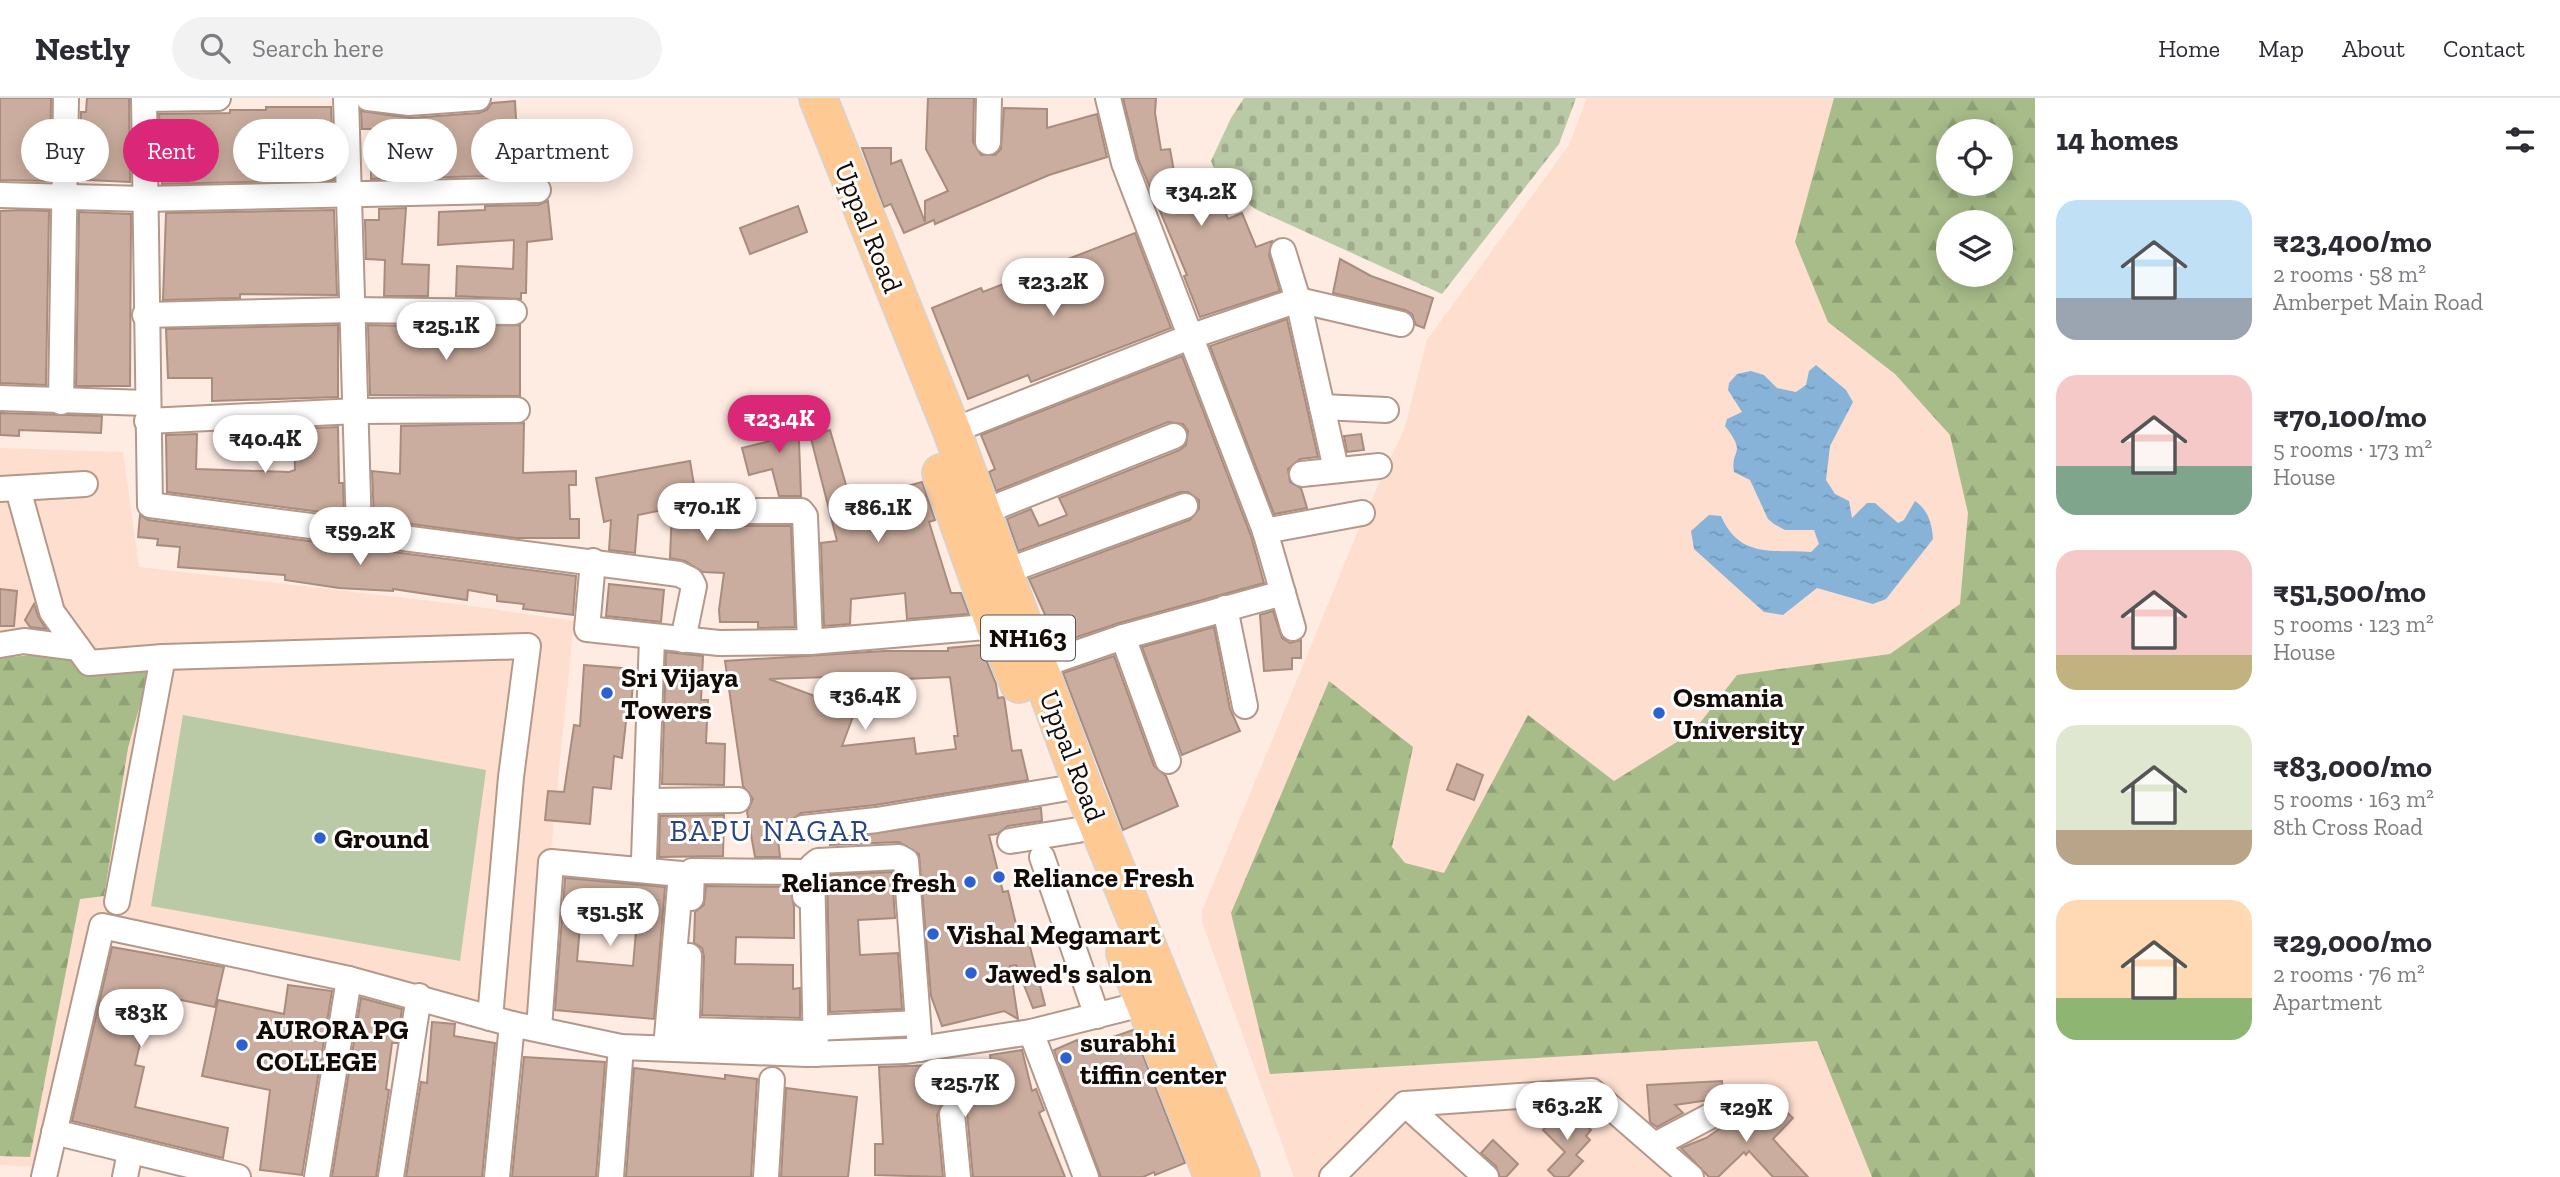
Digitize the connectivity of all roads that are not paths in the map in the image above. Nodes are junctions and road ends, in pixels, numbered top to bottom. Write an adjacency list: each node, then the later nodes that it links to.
1 (66, 98): 14 (street)
2 (218, 98): 10 (street)
3 (346, 98): 15 (street)
4 (368, 98): 5 (street)
5 (478, 98)
6 (797, 98): 48 (highway, NH163)
7 (818, 98): 31 (highway, Uppal Road / NH163)
8 (989, 98): 11 (street)
9 (1108, 98): 23 (street)
10 (144, 99): 16 (street)
11 (988, 142)
12 (538, 191): 15 (street)
13 (0, 195): 14 (street)
14 (64, 195): 16 (street); 25 (street)
15 (350, 195): 16 (street); 19 (street)
16 (144, 200): 21 (street)
17 (1283, 251): 18 (street)
18 (1298, 300): 22 (street); 23 (street); 26 (street)
19 (351, 310): 20 (street); 21 (street); 29 (street)
20 (514, 312)
21 (145, 315): 30 (street)
22 (1401, 324)
23 (1192, 335): 31 (street); 43 (street)
24 (0, 398): 25 (street)
25 (61, 402): 30 (street)
26 (1321, 407): 28 (street); 34 (street)
27 (517, 410): 29 (street)
28 (1386, 410)
29 (357, 411): 30 (street); 42 (street)
30 (146, 412): 42 (street)
31 (951, 430): 40 (highway, Uppal Road / NH163)
32 (1174, 436): 40 (street)
33 (1379, 466): 34 (street)
34 (1336, 469): 35 (street)
35 (1302, 474)
36 (85, 484): 37 (street)
37 (9, 489): 55 (street)
38 (1185, 506): 45 (street)
39 (742, 511): 53 (street)
40 (983, 512): 45 (highway, Uppal Road / NH163)
41 (1362, 513): 43 (street)
42 (359, 531): 44 (street)
43 (1265, 531): 46 (street)
44 (593, 561): 51 (street); 52 (street)
45 (1004, 572): 48 (highway, Uppal Road / NH163)
46 (1283, 593): 47 (street); 49 (street)
47 (1225, 608): 50 (street); 58 (street)
48 (1009, 625): 53 (street); 57 (highway, Uppal Road / NH163); 60 (highway, NH163)
49 (1293, 628)
50 (1123, 637): 57 (street); 59 (street)
51 (652, 638): 52 (street); 62 (street)
52 (683, 640): 53 (street)
53 (810, 642)
54 (0, 645): 55 (street)
55 (78, 648): 56 (street)
56 (163, 657): 68 (street); 73 (street)
57 (1039, 666): 71 (highway, Uppal Road / NH163)
58 (1245, 706)
59 (1168, 761)
60 (1062, 789): 63 (street); 64 (highway, NH163)
61 (738, 800): 62 (street)
62 (646, 801): 67 (street)
63 (803, 828)
64 (1078, 830): 65 (street); 71 (highway, NH163)
65 (1010, 841)
66 (1042, 856): 72 (street)
67 (644, 859)
68 (117, 902)
69 (349, 979): 70 (street); 85 (street); 93 (street)
70 (419, 996): 73 (street); 94 (street)
71 (1157, 1000): 72 (street); 88 (highway, NH163)
72 (1097, 1016): 76 (street)
73 (501, 1021): 75 (street); 95 (street)
74 (918, 1023): 78 (street); 78 (street); 80 (street)
75 (539, 1030): 77 (street); 79 (street)
76 (1031, 1032): 80 (street); 99 (street)
77 (680, 1042): 78 (street); 78 (street); 79 (street)
78 (811, 1042): 80 (street)
79 (621, 1047): 96 (street)
80 (920, 1049)
81 (772, 1080): 97 (street)
82 (1405, 1104): 86 (street); 100 (street); 101 (street)
83 (1718, 1112): 86 (street)
84 (953, 1114): 98 (street)
85 (54, 1132): 87 (street); 90 (street)
86 (1655, 1145): 102 (street)
87 (130, 1153): 89 (street); 91 (street)
88 (1220, 1173)
89 (210, 1174): 92 (street)
90 (44, 1177)
91 (125, 1177)
92 (237, 1177)
93 (317, 1177)
94 (391, 1177)
95 (497, 1177)
96 (611, 1177)
97 (766, 1177)
98 (958, 1177)
99 (1086, 1177)
100 (1332, 1177)
101 (1486, 1177)
102 (1691, 1177)

